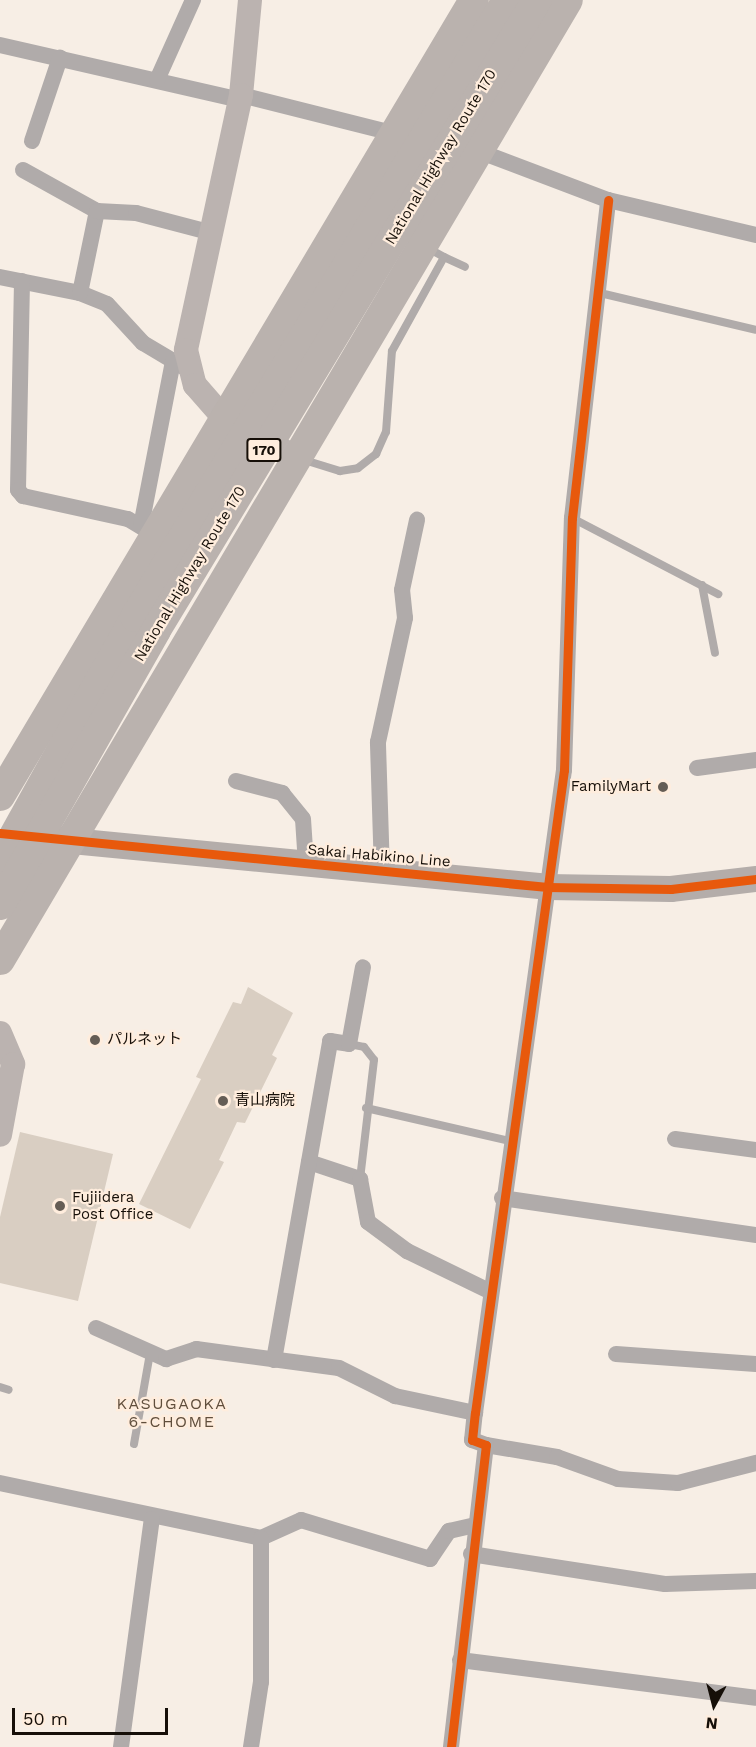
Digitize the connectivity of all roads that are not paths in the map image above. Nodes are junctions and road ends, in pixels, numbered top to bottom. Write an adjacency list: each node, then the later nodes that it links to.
1 (193, 0): 9 (street)
2 (250, 0): 10 (street)
3 (474, 0): 11 (highway)
4 (507, 0): 41 (highway, National Highway Route 170 / 170, bridge)
5 (537, 0): 46 (highway, National Highway Route 170 / 170, bridge)
6 (568, 0): 13 (highway)
7 (0, 45): 8 (street)
8 (60, 58): 9 (street); 12 (street)
9 (157, 80): 10 (street)
10 (241, 98): 11 (street); 17 (street)
11 (393, 134): 13 (street); 27 (highway)
12 (32, 141)
13 (477, 150): 15 (street); 19 (highway)
14 (23, 170): 16 (street)
15 (608, 200): 18 (street); 24 (street)
16 (98, 211): 17 (street); 23 (street)
17 (212, 233): 26 (street)
18 (756, 235)
19 (433, 251): 20 (lane); 28 (highway); 28 (lane)
20 (465, 267)
21 (0, 277): 22 (street)
22 (22, 281): 23 (street); 31 (street)
23 (80, 293): 26 (street)
24 (600, 293): 25 (lane); 29 (street)
25 (756, 330)
26 (181, 366): 27 (street); 31 (street)
27 (222, 416): 28 (street); 31 (highway)
28 (295, 457): 40 (highway)
29 (572, 518): 32 (lane); 45 (street)
30 (417, 520): 43 (street)
31 (147, 530): 38 (highway)
32 (702, 585): 33 (lane); 34 (lane)
33 (718, 594)
34 (715, 654)
35 (756, 760): 36 (street)
36 (697, 768)
37 (236, 781): 42 (street)
38 (0, 796)
39 (0, 833): 40 (main road, Sakai Habikino Line)
40 (68, 841): 42 (main road, Sakai Habikino Line); 47 (highway)
41 (0, 861)
42 (306, 864): 43 (main road, Sakai Habikino Line)
43 (382, 872): 45 (main road, Sakai Habikino Line)
44 (756, 879): 45 (main road, Sakai Habikino Line)
45 (547, 887): 54 (street)
46 (0, 905)
47 (0, 960)
48 (363, 967): 50 (street)
49 (0, 1034): 52 (street)
50 (349, 1044): 51 (lane); 56 (street)
51 (366, 1108): 54 (lane); 57 (lane)
52 (0, 1135)
53 (675, 1139): 55 (street)
54 (510, 1141): 58 (street)
55 (756, 1150)
56 (309, 1162): 57 (street); 64 (street)
57 (360, 1179): 60 (street)
58 (501, 1198): 59 (street); 60 (street)
59 (756, 1235)
60 (489, 1291): 66 (street)
61 (96, 1328): 62 (street)
62 (150, 1353): 64 (street); 67 (lane)
63 (616, 1354): 65 (street)
64 (274, 1360): 66 (street)
65 (756, 1364)
66 (475, 1413): 68 (street)
67 (134, 1444)
68 (486, 1445): 69 (street); 72 (street)
69 (756, 1463)
70 (0, 1483): 71 (street)
71 (152, 1519): 73 (street); 78 (street)
72 (476, 1526): 73 (street); 74 (street)
73 (261, 1538): 79 (street)
74 (471, 1554): 75 (street); 76 (street)
75 (756, 1581)
76 (460, 1660): 77 (street); 80 (street)
77 (756, 1698)
78 (121, 1747)
79 (251, 1747)
80 (451, 1747)

